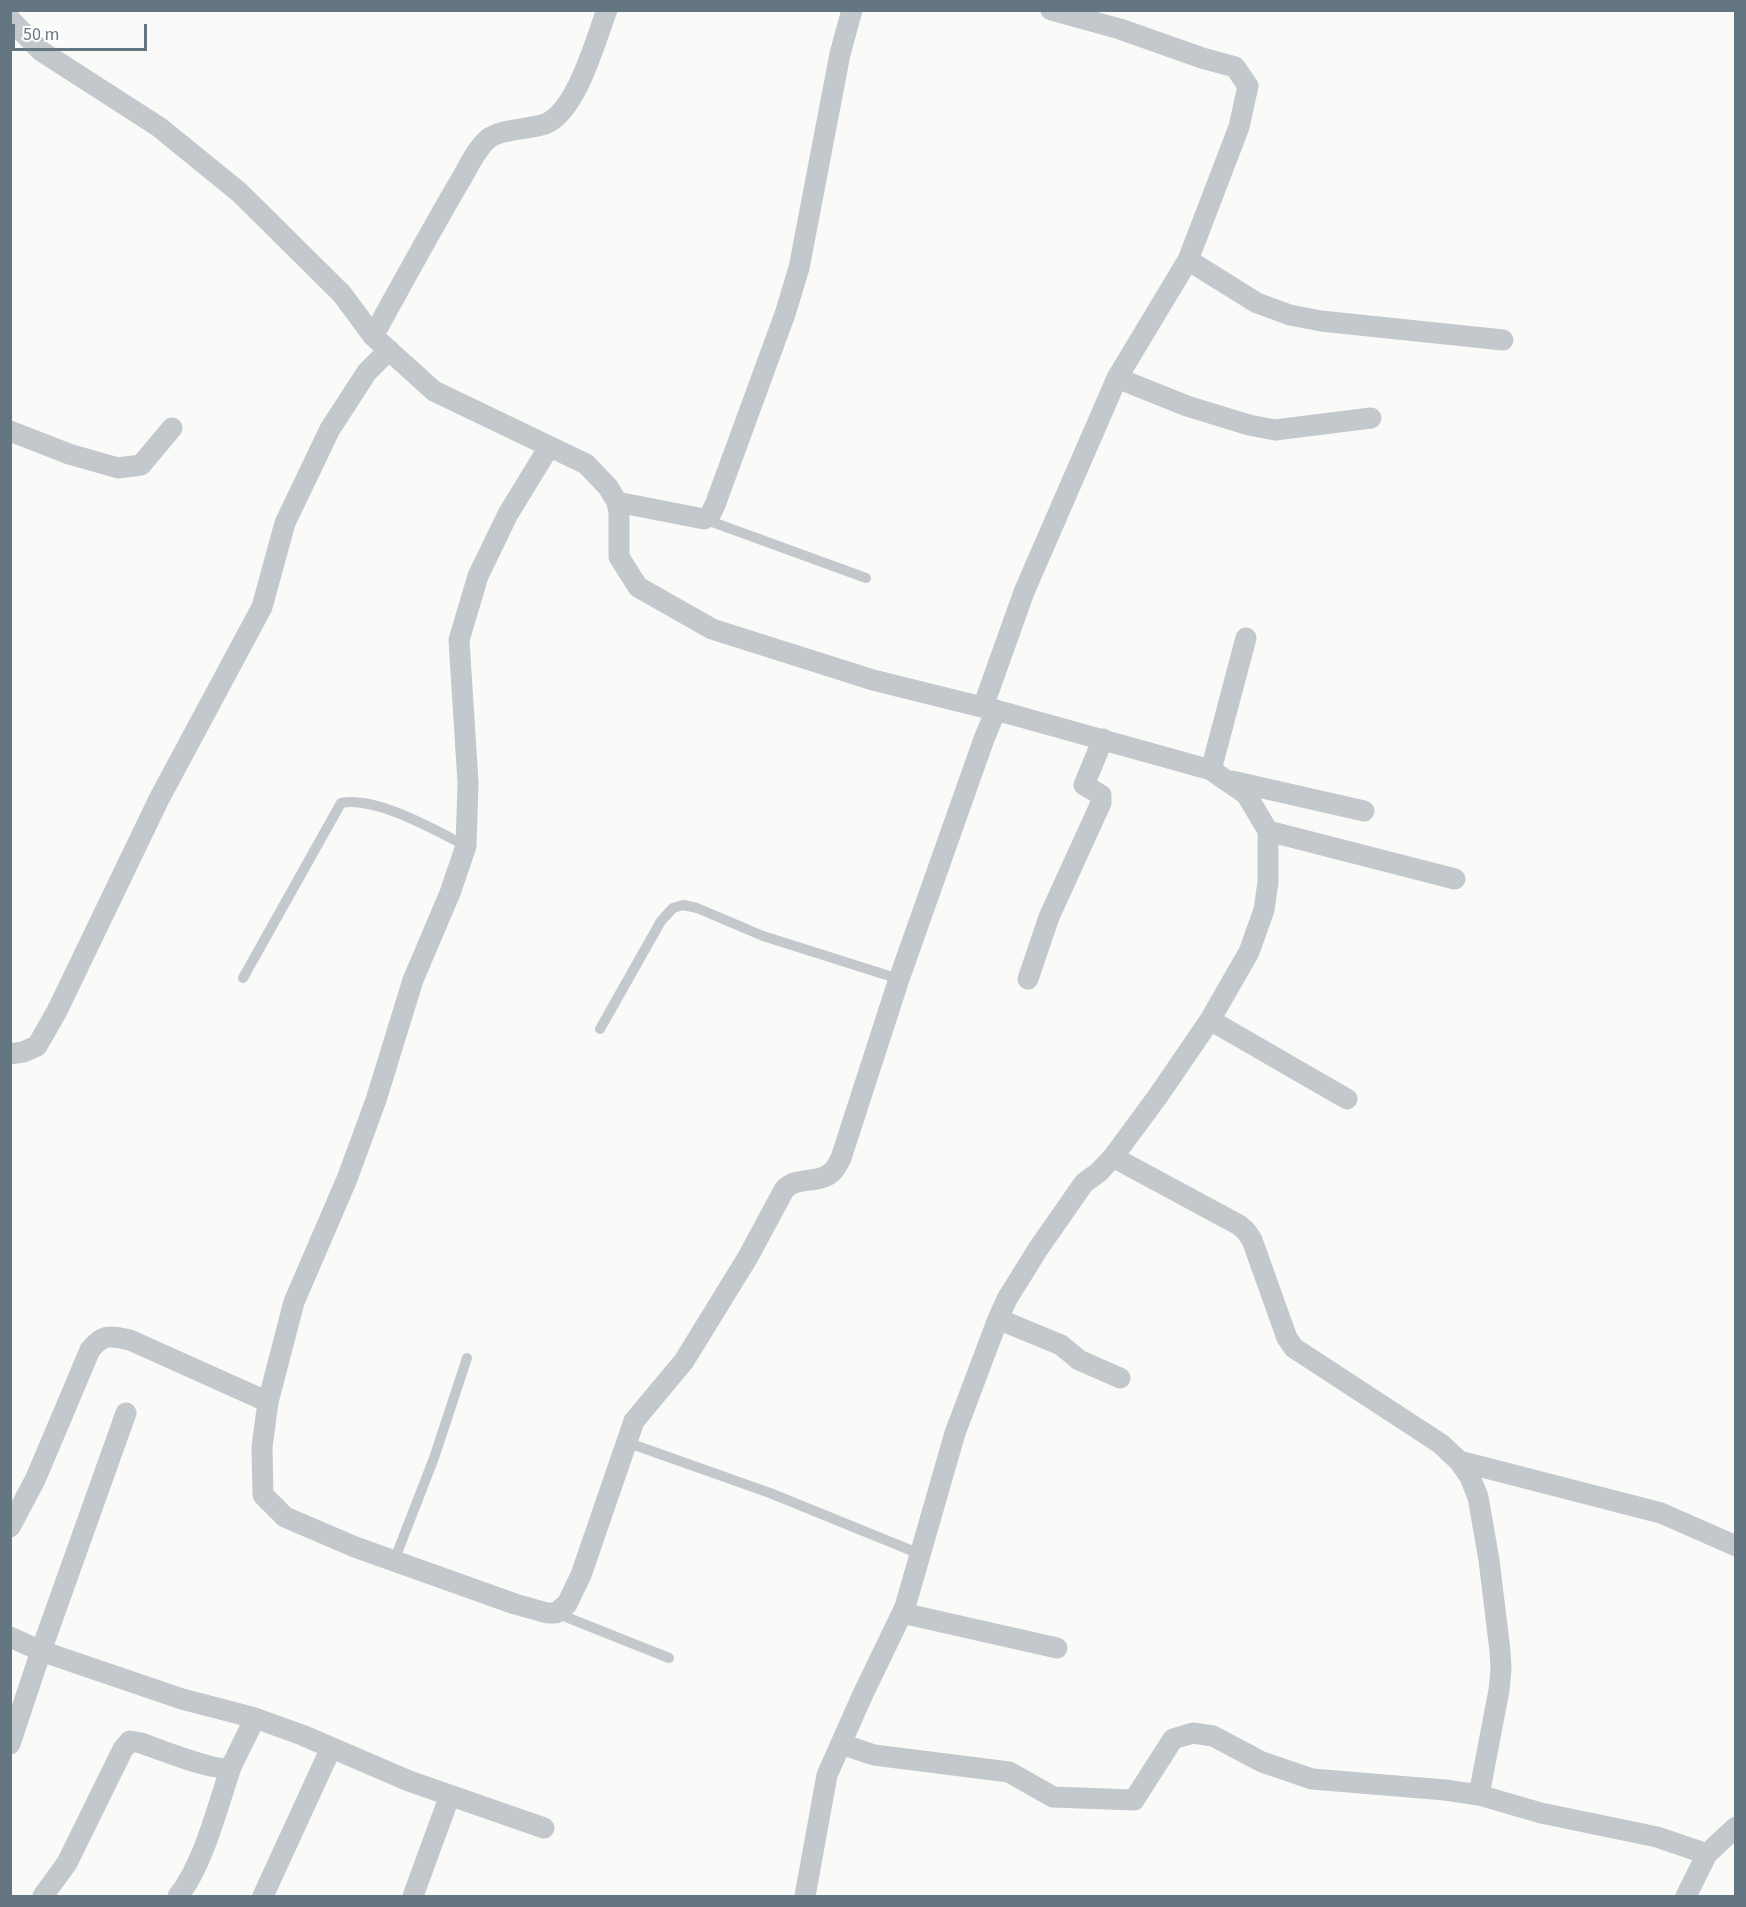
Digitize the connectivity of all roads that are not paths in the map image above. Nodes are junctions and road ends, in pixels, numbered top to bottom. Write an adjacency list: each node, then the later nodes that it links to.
1 (607, 10): 8 (street)
2 (852, 10): 15 (street)
3 (1051, 10): 4 (street)
4 (1095, 16): 6 (street)
5 (10, 19): 8 (street)
6 (1188, 260): 7 (street); 9 (street)
7 (1503, 340)
8 (381, 343): 13 (street); 30 (street)
9 (1117, 378): 10 (street); 18 (street)
10 (1371, 418)
11 (172, 429): 12 (street)
12 (10, 431)
13 (549, 447): 14 (street); 23 (street)
14 (617, 502): 15 (street); 18 (street)
15 (704, 519): 16 (lane)
16 (866, 578)
17 (1246, 638): 20 (street)
18 (990, 708): 19 (street); 26 (street)
19 (1103, 739): 20 (street); 27 (street)
20 (1220, 775): 21 (street); 22 (street)
21 (1364, 811)
22 (1268, 831): 24 (street); 28 (street)
23 (466, 846): 25 (lane); 36 (street)
24 (1455, 879)
25 (243, 978)
26 (899, 979): 29 (lane); 38 (street)
27 (1028, 979)
28 (1210, 1020): 31 (street); 32 (street)
29 (600, 1029)
30 (10, 1054)
31 (1347, 1099)
32 (1113, 1157): 33 (street); 39 (street)
33 (998, 1319): 35 (street); 42 (street)
34 (467, 1358): 43 (lane)
35 (1120, 1378)
36 (268, 1402): 40 (street); 43 (street)
37 (126, 1413): 48 (street)
38 (627, 1442): 42 (lane); 44 (street)
39 (1459, 1461): 41 (street); 56 (street)
40 (10, 1527)
41 (1736, 1546)
42 (920, 1554): 45 (street)
43 (394, 1561): 44 (street)
44 (556, 1613): 49 (lane)
45 (902, 1613): 47 (street); 52 (street)
46 (10, 1637): 48 (street)
47 (1057, 1648)
48 (41, 1651): 50 (street); 51 (street)
49 (669, 1658)
50 (255, 1718): 53 (street); 54 (street)
51 (10, 1744)
52 (841, 1744): 56 (street); 64 (street)
53 (331, 1748): 55 (street); 62 (street)
54 (231, 1767): 60 (street); 61 (street)
55 (450, 1795): 58 (street); 63 (street)
56 (1479, 1795): 59 (street)
57 (1736, 1827): 59 (street)
58 (544, 1828)
59 (1707, 1854): 65 (street)
60 (43, 1896)
61 (178, 1896)
62 (263, 1896)
63 (413, 1896)
64 (806, 1896)
65 (1686, 1896)

